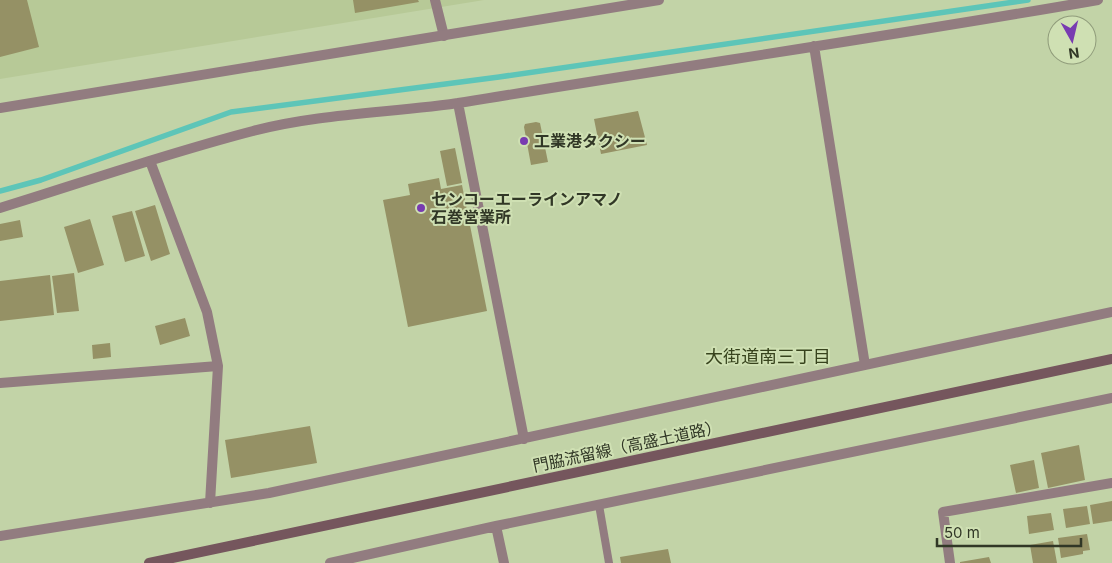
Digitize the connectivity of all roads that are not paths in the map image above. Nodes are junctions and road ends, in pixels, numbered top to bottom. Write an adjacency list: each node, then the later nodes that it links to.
1 (435, 0): 4 (street)
2 (659, 0): 4 (street)
3 (1098, 0): 5 (street)
4 (444, 36): 7 (street)
5 (814, 46): 6 (street); 13 (street)
6 (458, 103): 8 (street); 16 (street)
7 (0, 108)
8 (150, 161): 9 (street); 12 (street)
9 (0, 208)
10 (1112, 312): 13 (street)
11 (1112, 359): 22 (main road, 門脇流留線（高盛土道路）)
12 (218, 366): 14 (street); 18 (street)
13 (865, 366): 16 (street)
14 (0, 384)
15 (1112, 398): 19 (street)
16 (524, 439): 18 (street)
17 (1112, 483): 26 (street)
18 (210, 503): 21 (street)
19 (599, 505): 20 (street); 25 (lane)
20 (496, 526): 23 (street); 24 (street)
21 (0, 536)
22 (149, 563)
23 (330, 563)
24 (504, 563)
25 (609, 563)
26 (950, 563)

